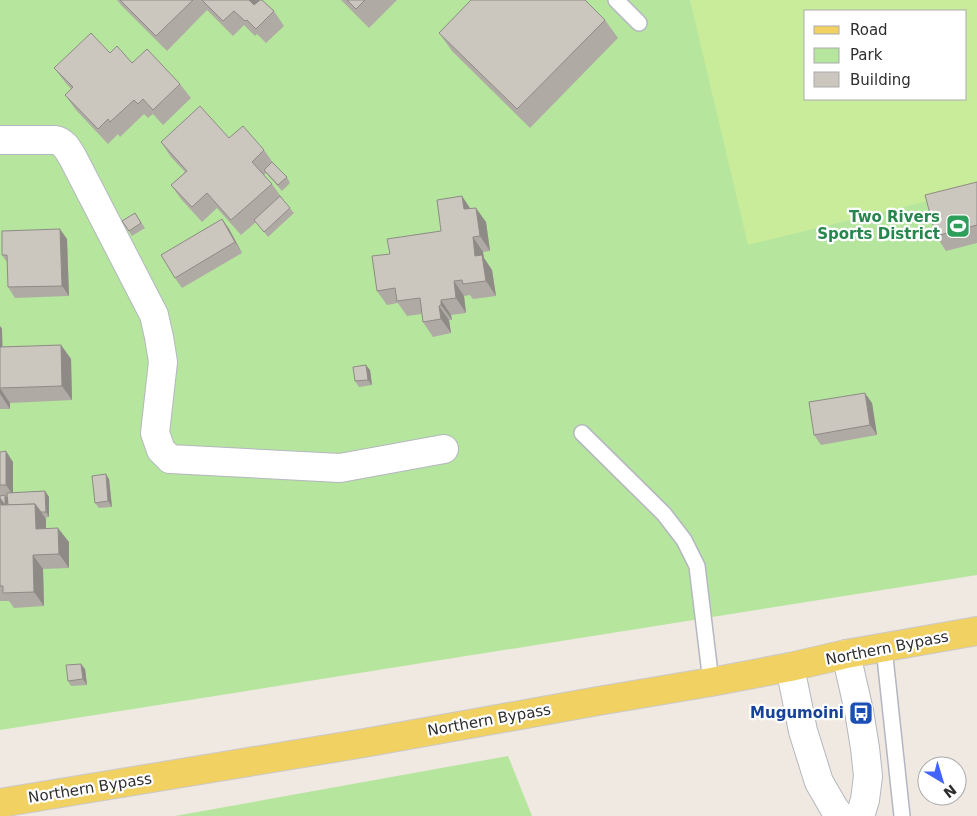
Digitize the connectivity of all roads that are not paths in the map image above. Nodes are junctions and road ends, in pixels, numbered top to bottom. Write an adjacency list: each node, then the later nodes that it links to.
1 (616, 0): 2 (lane)
2 (639, 23)
3 (0, 140): 5 (street)
4 (582, 433): 10 (lane)
5 (444, 449)
6 (977, 631): 7 (main road, Northern Bypass)
7 (884, 648): 8 (main road, Northern Bypass); 14 (lane)
8 (846, 654): 9 (main road, Northern Bypass); 13 (street)
9 (790, 667): 10 (main road, Northern Bypass); 12 (street)
10 (711, 682): 11 (main road, Northern Bypass)
11 (0, 803)
12 (840, 816)
13 (860, 816)
14 (902, 816)

